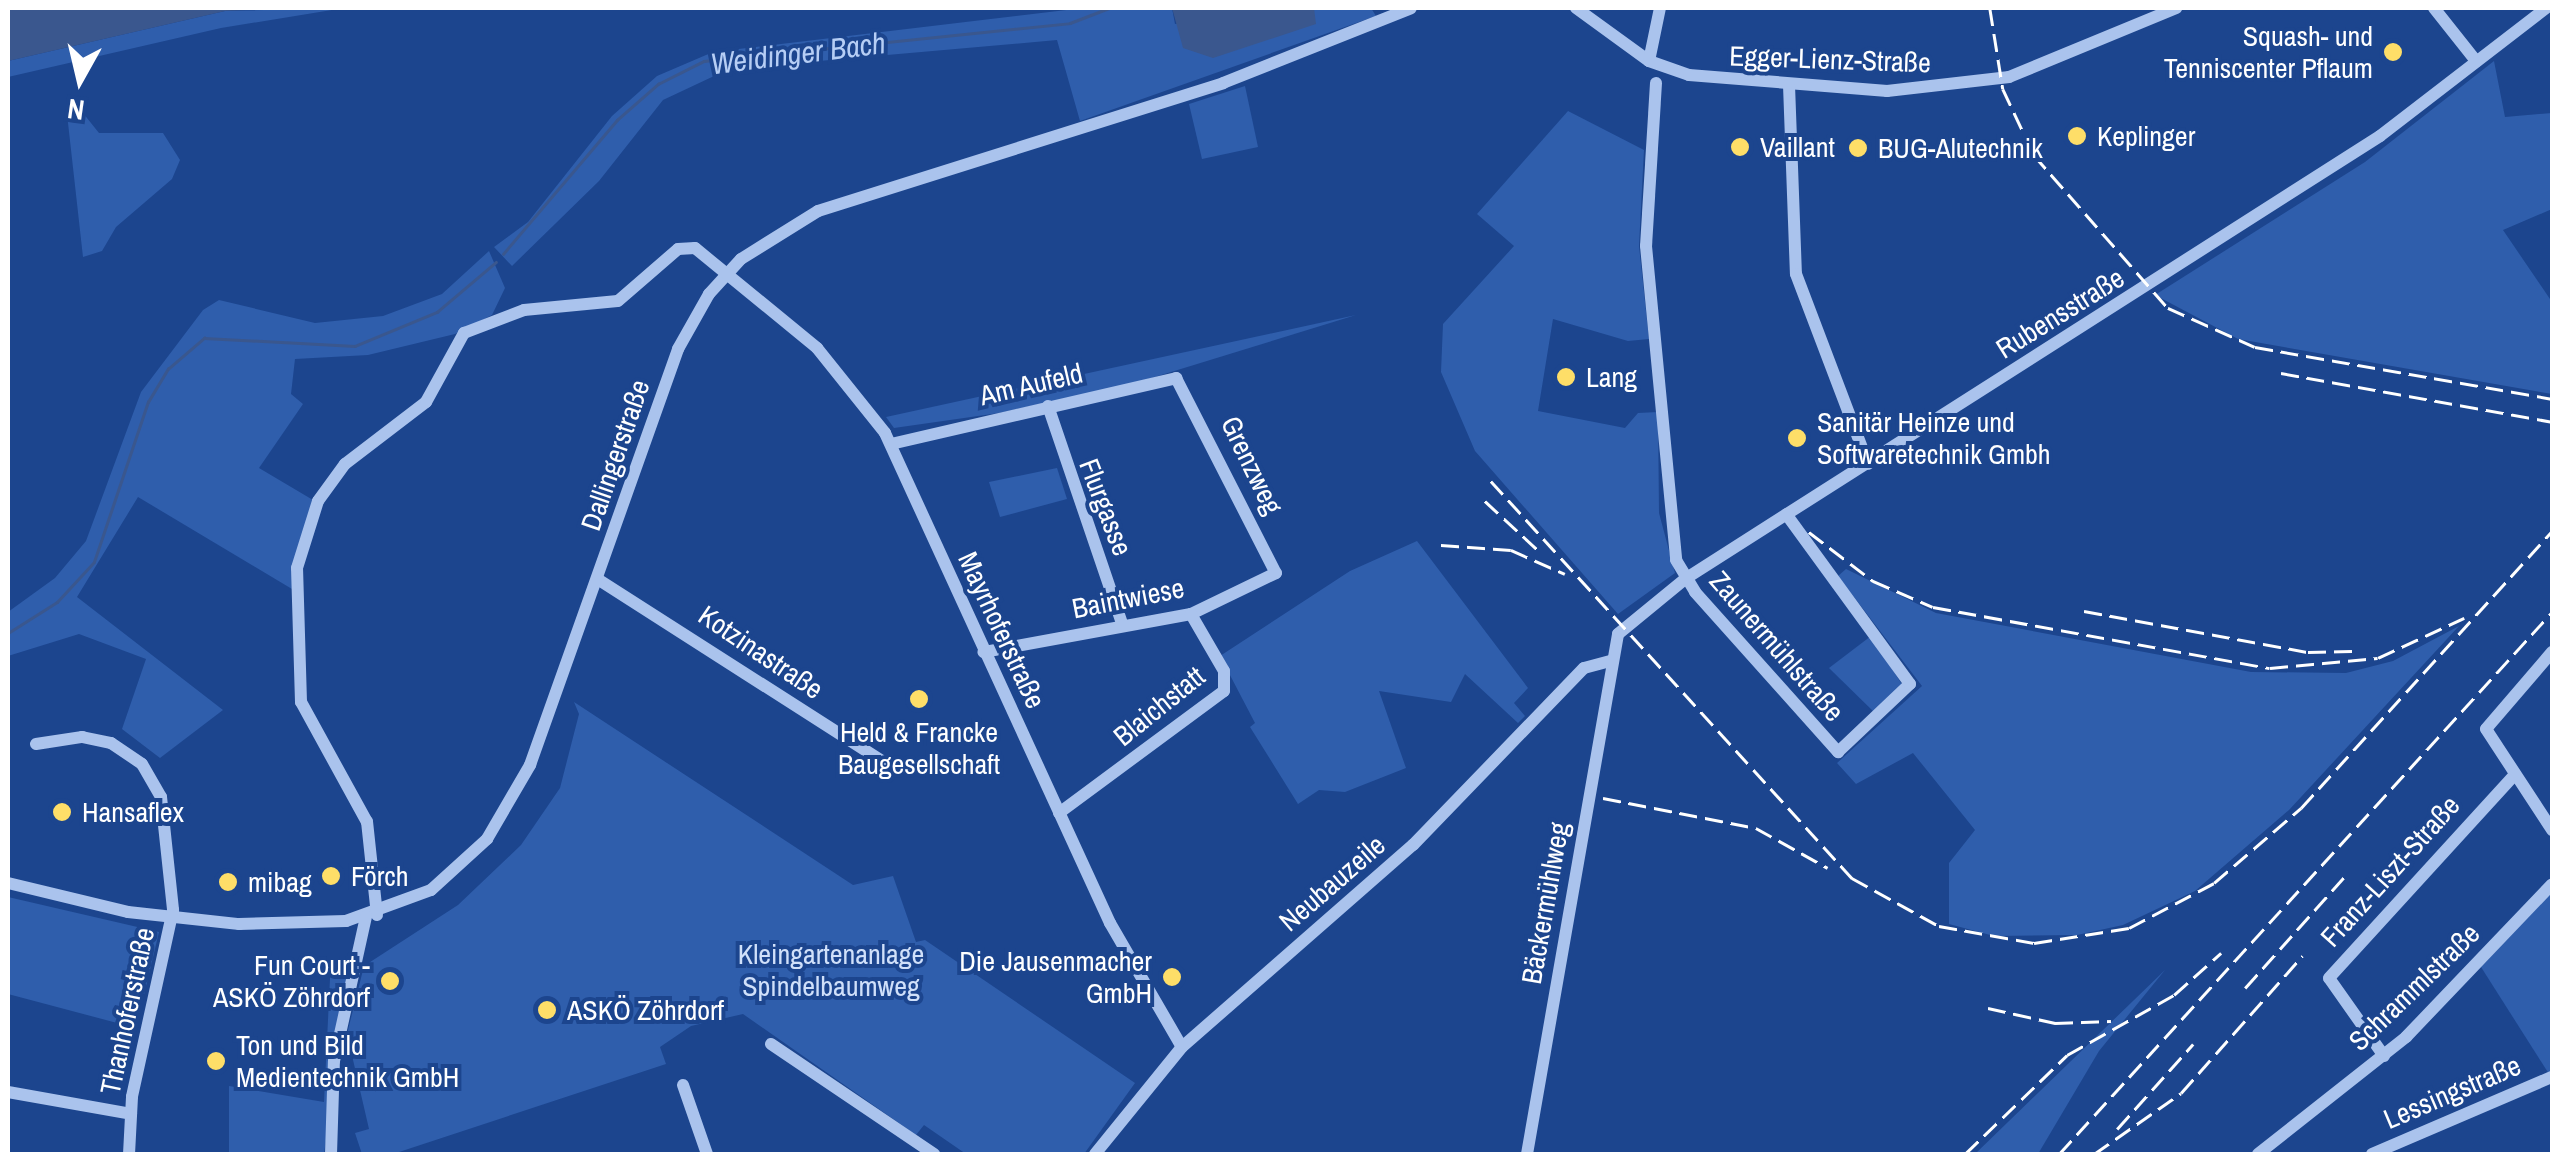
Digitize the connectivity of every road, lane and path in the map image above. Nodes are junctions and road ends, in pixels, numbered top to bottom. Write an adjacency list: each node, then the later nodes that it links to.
1 (1411, 8): 11 (street, Dallingerstraße)
2 (1576, 8): 7 (street)
3 (1660, 8): 7 (street)
4 (2176, 8): 10 (street, Egger-Lienz-Straße)
5 (2434, 8): 8 (street)
6 (2546, 8): 8 (street, Rubensstraße)
7 (1650, 61): 10 (street, Egger-Lienz-Straße)
8 (2476, 61): 15 (street, Rubensstraße)
9 (1656, 83): 18 (street, Zaunermühlstraße)
10 (1789, 85): 15 (street)
11 (727, 273): 14 (street, Mayrhoferstraße); 19 (street, Dallingerstraße); 32 (street, Mayrhoferstraße)
12 (1182, 381): 13 (street, Am Aufeld); 17 (street, Grenzweg)
13 (1048, 406): 14 (street, Am Aufeld); 21 (street, Flurgasse)
14 (891, 444): 22 (street, Mayrhoferstraße)
15 (1868, 464): 16 (street, Rubensstraße)
16 (1786, 514): 18 (street, Rubensstraße); 18 (street, Zaunermühlstraße)
17 (1276, 573): 20 (street, Baintwiese)
18 (1685, 579): 24 (street, Rubensstraße)
19 (599, 580): 26 (street, Kotzinastraße); 32 (street, Dallingerstraße)
20 (1191, 614): 21 (street, Baintwiese); 28 (street, Blaichstatt)
21 (1123, 626): 22 (street, Baintwiese)
22 (983, 652): 28 (street, Mayrhoferstraße)
23 (2552, 652): 27 (street)
24 (1611, 661): 35 (street, Neubauzeile); 46 (street, Bäckermühlweg)
25 (36, 744): 33 (street)
26 (894, 769)
27 (2515, 774): 29 (street); 36 (street, Franz-Liszt-Straße)
28 (1059, 813): 35 (street, Mayrhoferstraße)
29 (2552, 830)
30 (8, 883): 33 (street, Dallingerstraße)
31 (2552, 884): 36 (street, Schrammlstraße)
32 (372, 916): 33 (street, Dallingerstraße); 41 (street, Mayrhoferstraße)
33 (172, 918): 40 (street, Thanhoferstraße)
34 (771, 1044): 44 (street)
35 (1182, 1047): 45 (street, Neubauzeile)
36 (2384, 1056): 47 (street, Schrammlstraße)
37 (2552, 1077): 48 (street, Lessingstraße)
38 (683, 1085): 43 (street)
39 (8, 1092): 40 (street, Thanhoferstraße)
40 (131, 1114): 42 (street, Thanhoferstraße)
41 (331, 1152)
42 (129, 1154)
43 (707, 1154)
44 (934, 1154)
45 (1095, 1154)
46 (1527, 1154)
47 (2258, 1154)
48 (2372, 1154)

